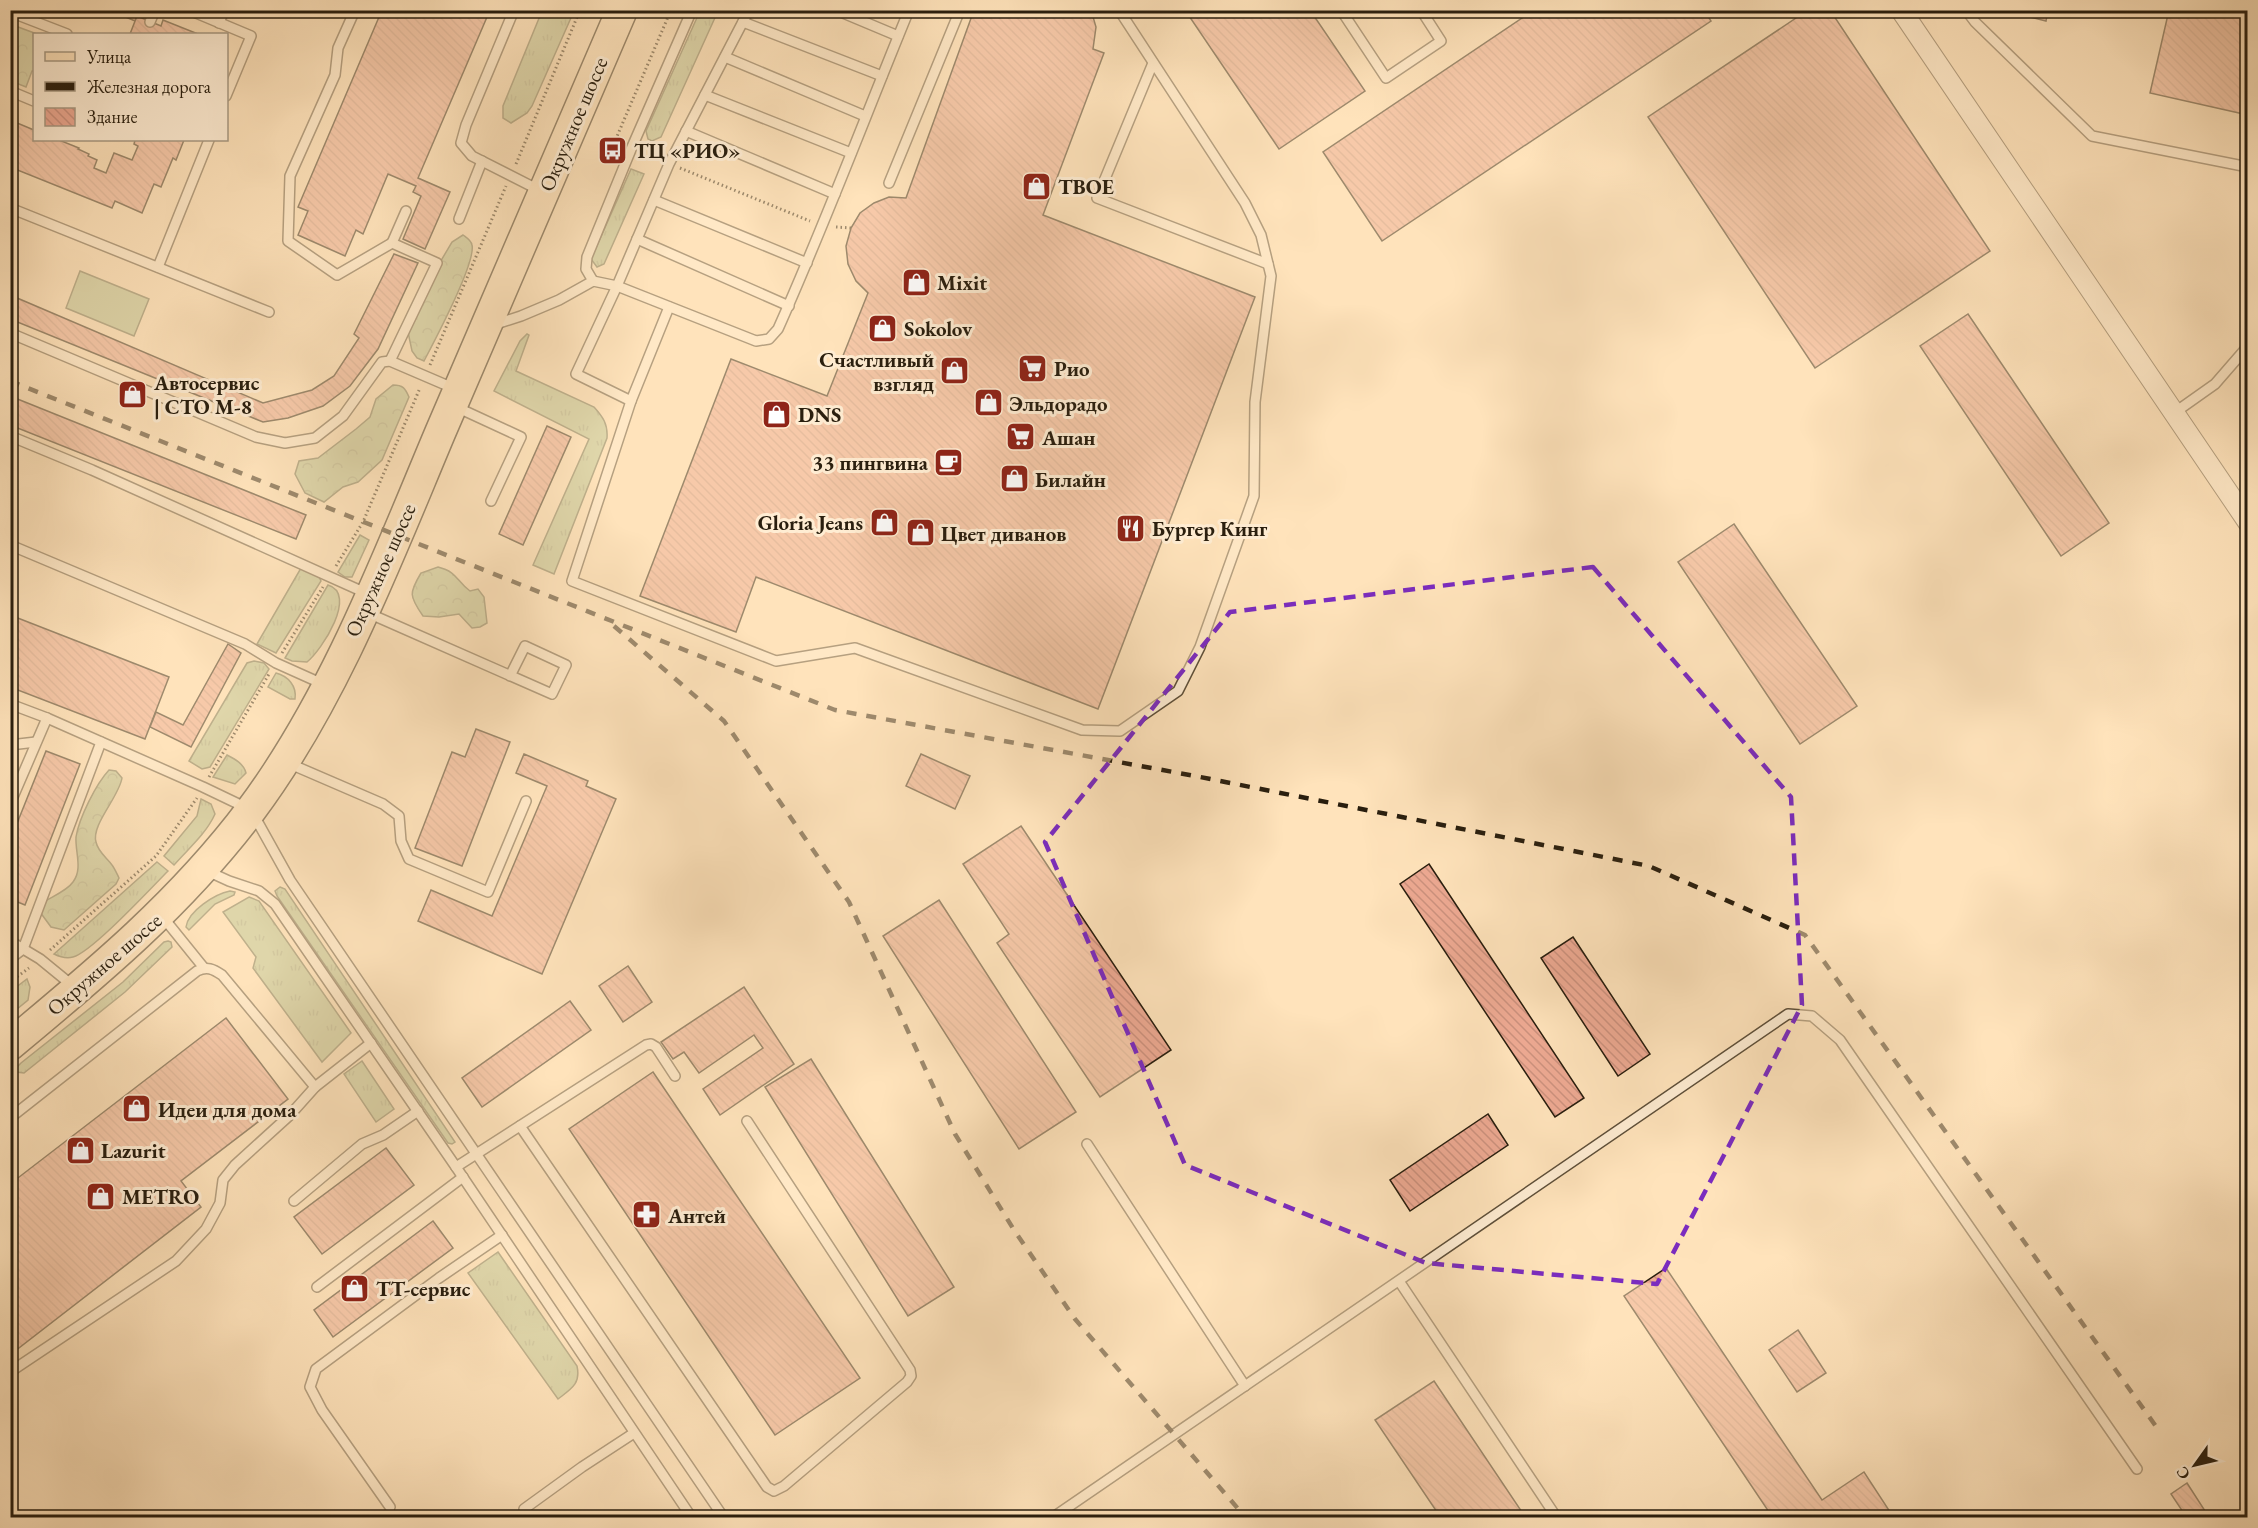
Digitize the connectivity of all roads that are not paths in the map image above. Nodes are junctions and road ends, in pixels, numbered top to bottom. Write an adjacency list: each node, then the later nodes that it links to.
1 (155, 10): 18 (lane)
2 (189, 10): 20 (lane)
3 (224, 10): 20 (lane)
4 (356, 10): 44 (lane)
5 (514, 10): 34 (lane)
6 (622, 10): 37 (main road, Окружное шоссе)
7 (692, 10): 48 (lane)
8 (749, 10): 19 (lane)
9 (836, 10): 22 (lane)
10 (909, 10): 22 (lane)
11 (960, 10): 36 (lane)
12 (1119, 10): 24 (lane)
13 (1341, 10): 14 (lane)
14 (1421, 10)
15 (1901, 10): 59 (street)
16 (1966, 10): 35 (lane)
17 (10, 12): 21 (lane)
18 (150, 22)
19 (743, 22): 23 (lane); 25 (lane)
20 (219, 23): 27 (lane)
21 (64, 33)
22 (898, 36): 25 (lane)
23 (724, 57): 28 (lane); 30 (lane)
24 (1153, 63): 46 (lane); 46 (lane)
25 (882, 76): 30 (lane)
26 (10, 91): 29 (lane)
27 (228, 91)
28 (705, 95): 31 (lane); 33 (lane)
29 (33, 100)
30 (865, 116): 33 (lane)
31 (686, 131): 38 (lane); 39 (lane)
32 (209, 141): 47 (lane)
33 (851, 153): 38 (lane)
34 (482, 161): 37 (lane); 42 (lane)
35 (2247, 167)
36 (889, 183)
37 (544, 192): 53 (main road, Окружное шоссе)
38 (836, 194): 45 (lane)
39 (654, 200): 43 (lane); 45 (lane)
40 (10, 207): 47 (lane)
41 (406, 211): 44 (lane)
42 (459, 219)
43 (637, 239): 49 (lane); 50 (lane)
44 (392, 243): 56 (lane)
45 (807, 263): 50 (lane)
46 (1268, 264): 58 (lane)
47 (158, 267): 52 (lane)
48 (593, 281): 49 (lane); 53 (lane)
49 (617, 286): 51 (lane); 58 (lane)
50 (789, 306): 51 (lane)
51 (669, 307): 58 (lane)
52 (269, 312)
53 (485, 327): 57 (main road, Окружное шоссе)
54 (10, 333): 56 (lane)
55 (2247, 346): 59 (lane)
56 (390, 361): 57 (lane)
57 (455, 398): 61 (lane); 64 (main road, Окружное шоссе)
58 (631, 401)
59 (2174, 413): 62 (street)
60 (10, 436): 64 (lane)
61 (491, 501)
62 (2247, 522)
63 (10, 544): 66 (lane)
64 (366, 603): 65 (lane); 66 (main road, Окружное шоссе)
65 (510, 676): 65 (lane)
66 (327, 686): 72 (main road, Окружное шоссе)
67 (10, 704): 68 (lane)
68 (47, 718): 69 (lane); 70 (lane)
69 (36, 742): 71 (lane); 74 (lane)
70 (101, 742): 75 (lane); 79 (lane)
71 (10, 745)
72 (284, 761): 73 (lane); 75 (main road, Окружное шоссе)
73 (526, 801)
74 (10, 804)
75 (251, 810): 76 (main road, Окружное шоссе); 92 (lane)
76 (203, 869): 77 (main road, Окружное шоссе); 83 (lane)
77 (161, 914): 81 (lane); 82 (main road, Окружное шоссе)
78 (10, 941): 79 (lane)
79 (23, 949): 80 (lane); 82 (lane)
80 (10, 959)
81 (204, 968): 86 (lane); 88 (lane)
82 (77, 989): 84 (main road, Окружное шоссе)
83 (371, 1043): 86 (lane); 87 (lane)
84 (10, 1045)
85 (675, 1076): 90 (lane)
86 (315, 1087): 99 (lane)
87 (418, 1111): 93 (lane); 95 (lane)
88 (10, 1119)
89 (747, 1120): 90 (lane)
90 (519, 1126): 92 (lane)
91 (1087, 1144): 100 (lane)
92 (477, 1154): 93 (lane); 106 (lane)
93 (456, 1167): 94 (lane)
94 (463, 1177): 96 (lane); 98 (lane)
95 (294, 1201)
96 (502, 1235): 101 (lane); 103 (lane)
97 (1399, 1281): 100 (lane); 102 (lane); 108 (lane)
98 (317, 1287)
99 (10, 1372)
100 (1245, 1386): 107 (lane)
101 (634, 1433): 104 (lane); 105 (lane)
102 (2137, 1469)
103 (390, 1508)
104 (524, 1509)
105 (692, 1518)
106 (724, 1518)
107 (1052, 1518)
108 (1557, 1518)

